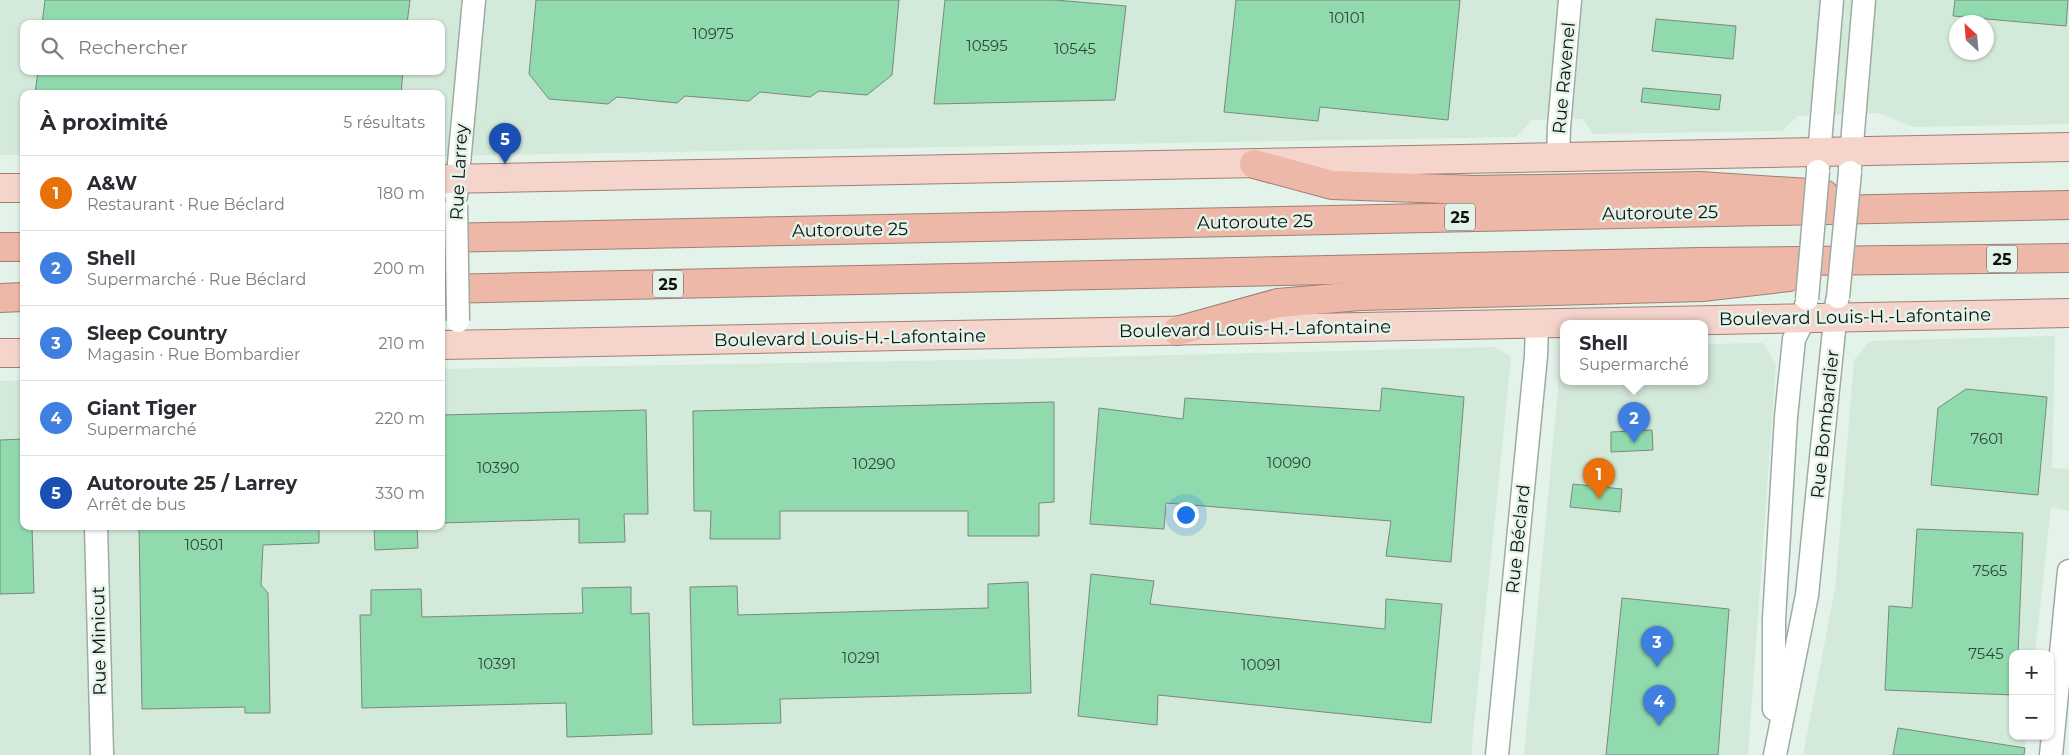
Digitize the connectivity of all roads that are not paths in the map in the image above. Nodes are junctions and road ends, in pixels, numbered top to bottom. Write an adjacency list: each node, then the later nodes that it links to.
1 (474, 0): 12 (street, Rue Larrey)
2 (1570, 0): 6 (street, Rue Ravenel)
3 (1832, 0): 7 (street, Rue Bombardier)
4 (1864, 0): 8 (street, Rue Bombardier)
5 (2069, 147): 8 (main road)
6 (1558, 157): 7 (main road); 9 (main road)
7 (1819, 161): 8 (main road); 24 (street, Rue Bombardier, bridge)
8 (1851, 161): 23 (street, Rue Bombardier, bridge)
9 (1254, 164): 12 (main road); 14 (highway)
10 (0, 188): 11 (main road)
11 (20, 188)
12 (451, 188): 30 (street, Rue Larrey, bridge)
13 (2069, 205): 14 (highway, Autoroute 25 / 25)
14 (2025, 206): 15 (highway, Autoroute 25 / 25)
15 (445, 238)
16 (20, 247): 17 (highway)
17 (0, 248)
18 (2069, 258): 19 (highway, 25)
19 (1935, 261): 20 (highway, 25); 29 (highway)
20 (445, 289)
21 (20, 297): 22 (highway)
22 (0, 298)
23 (1837, 308): 24 (main road, Boulevard Louis-H.-Lafontaine); 25 (main road, Boulevard Louis-H.-Lafontaine); 37 (street, Rue Bombardier)
24 (1805, 309): 26 (main road, Boulevard Louis-H.-Lafontaine); 37 (street, Rue Bombardier)
25 (2069, 313)
26 (1608, 320)
27 (1560, 323): 28 (main road, Boulevard Louis-H.-Lafontaine)
28 (1537, 324): 29 (main road, Boulevard Louis-H.-Lafontaine); 36 (street, Rue Béclard)
29 (1177, 331): 30 (main road, Boulevard Louis-H.-Lafontaine)
30 (452, 337)
31 (0, 353): 32 (main road)
32 (20, 353)
33 (96, 530): 35 (street, Rue Minicut)
34 (2069, 571): 38 (street)
35 (102, 755)
36 (1497, 755)
37 (1774, 755)
38 (2050, 755)

